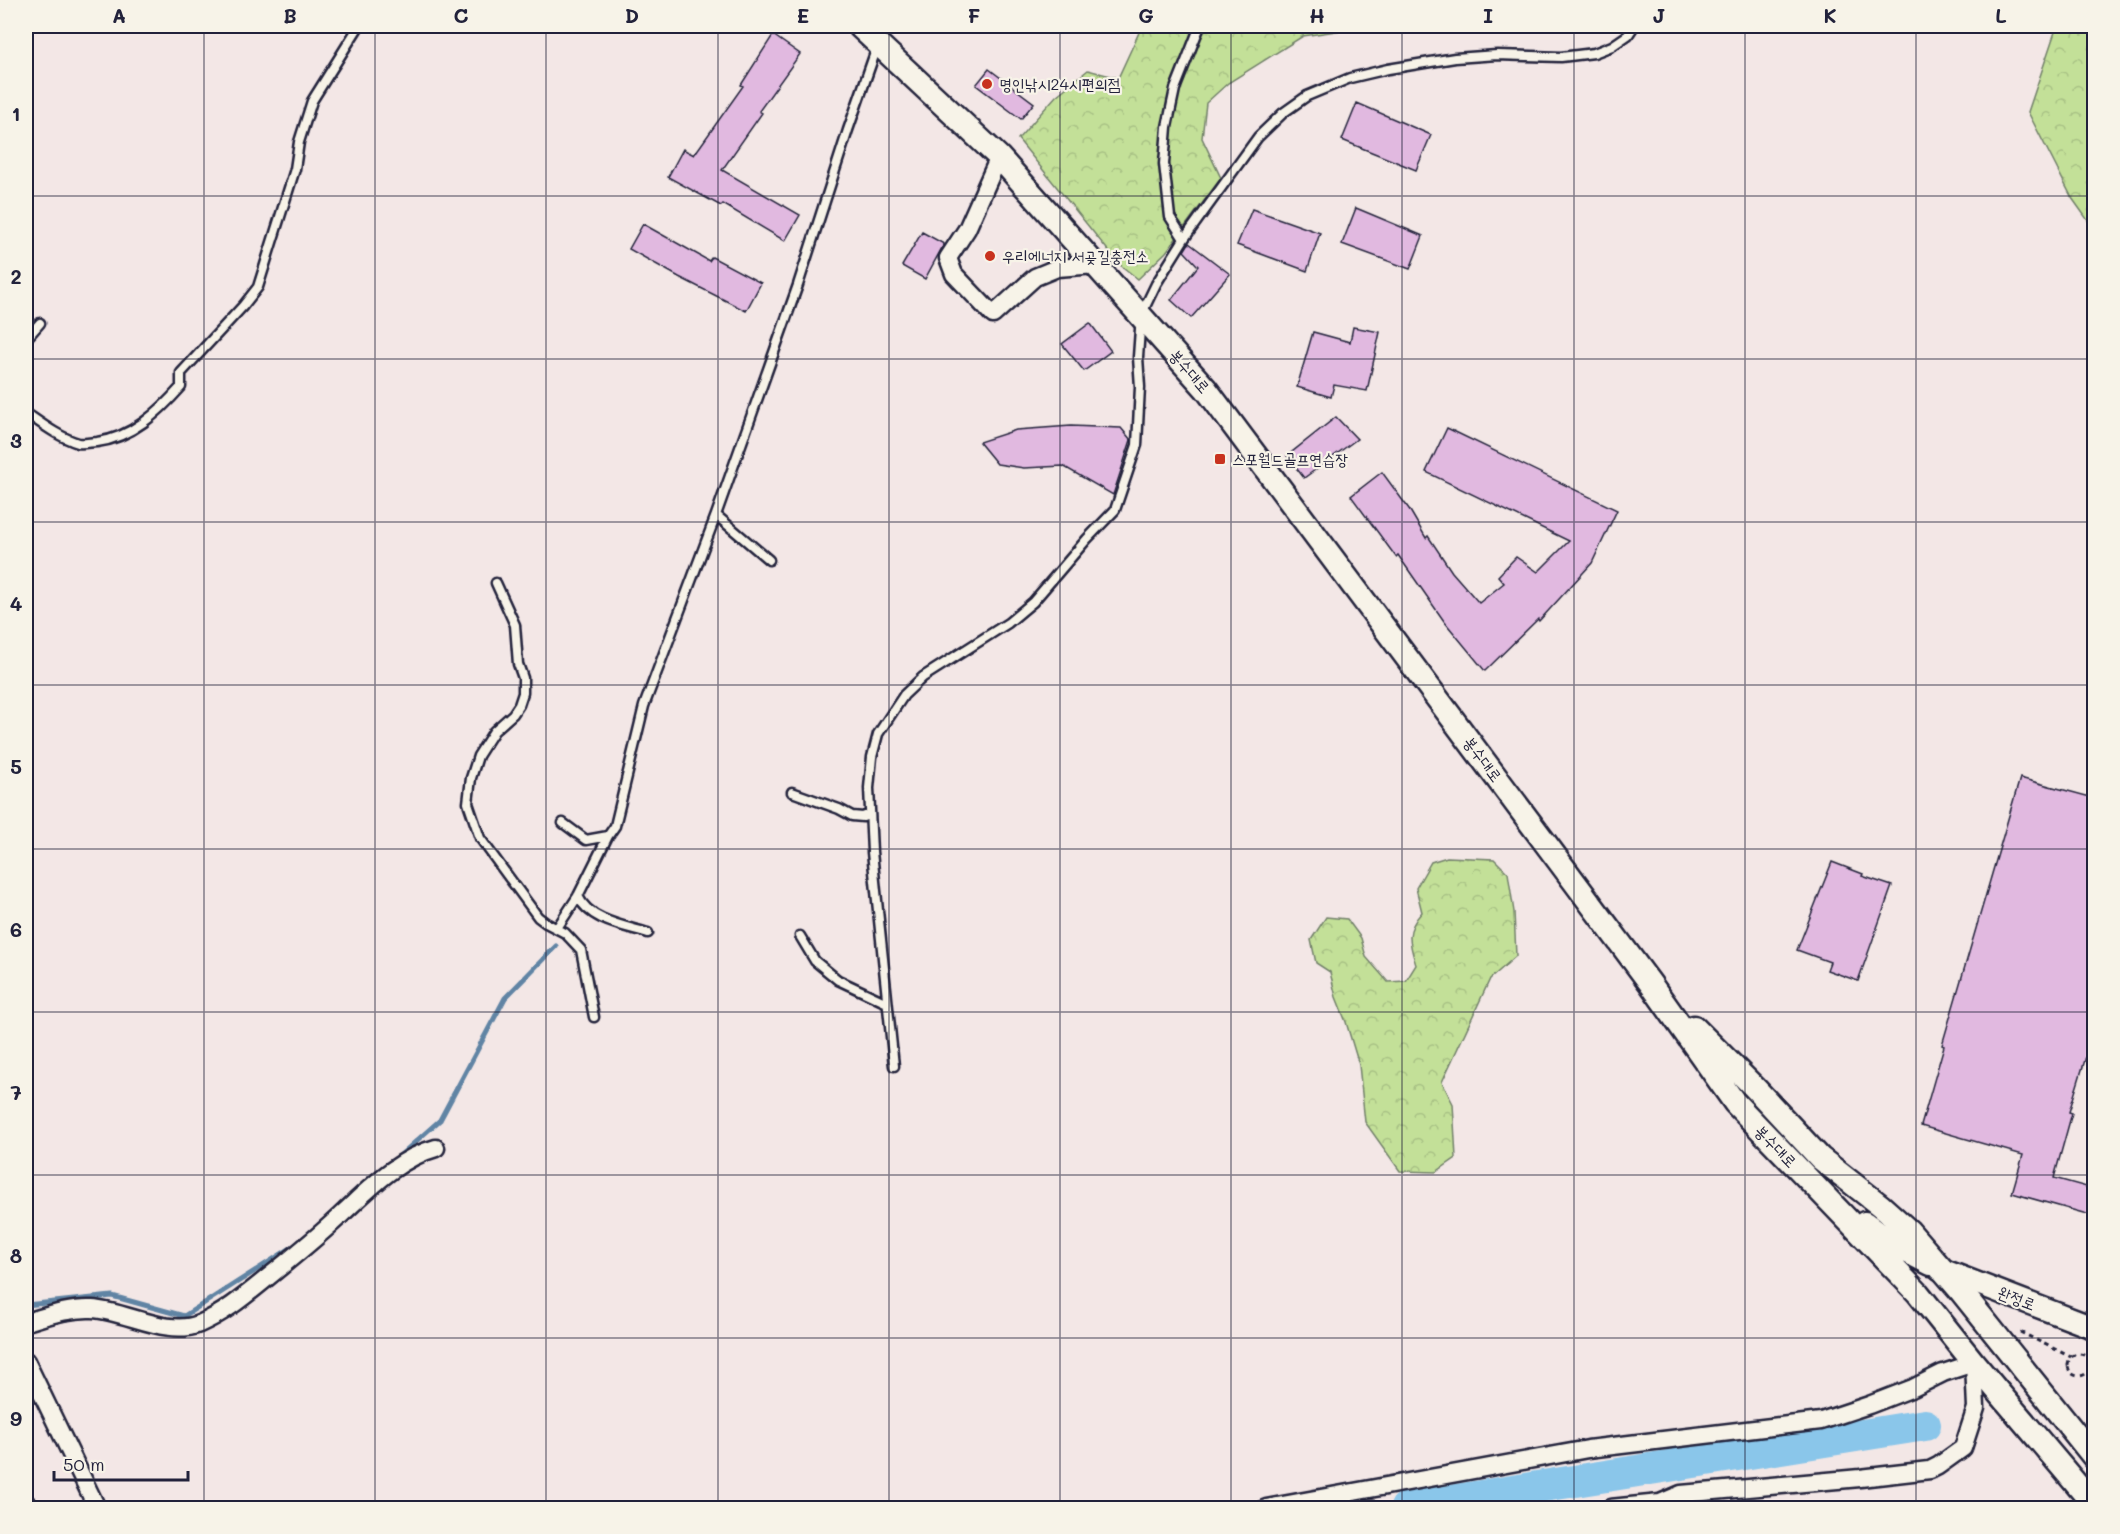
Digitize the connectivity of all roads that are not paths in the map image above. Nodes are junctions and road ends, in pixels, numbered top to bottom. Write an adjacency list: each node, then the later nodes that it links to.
1 (359, 26): 12 (lane)
2 (859, 26): 5 (main road, 봉수대로)
3 (1200, 26): 7 (lane)
4 (1634, 26): 7 (lane)
5 (879, 44): 6 (main road, 봉수대로); 13 (lane)
6 (999, 157): 8 (main road, 봉수대로); 8 (street)
7 (1184, 239): 9 (lane)
8 (1096, 265): 9 (main road, 봉수대로)
9 (1141, 315): 17 (lane); 24 (main road, 봉수대로)
10 (40, 322): 11 (lane)
11 (26, 339)
12 (26, 413)
13 (716, 515): 14 (lane); 19 (lane)
14 (769, 560)
15 (496, 583): 21 (lane)
16 (792, 792): 17 (lane)
17 (870, 814): 25 (lane)
18 (563, 823): 19 (lane)
19 (608, 836): 20 (lane)
20 (578, 896): 21 (lane); 22 (lane)
21 (557, 928): 26 (lane)
22 (648, 933)
23 (800, 936): 25 (lane)
24 (1650, 983): 29 (main road, 봉수대로); 30 (main road)
25 (887, 1003): 27 (lane)
26 (594, 1017)
27 (894, 1066)
28 (436, 1148): 31 (street)
29 (1825, 1196): 30 (main road); 34 (main road, 봉수대로)
30 (1940, 1269): 32 (street, 완정로); 35 (main road)
31 (26, 1322)
32 (2094, 1328)
33 (26, 1361): 39 (street)
34 (1974, 1363): 36 (main road, 봉수대로); 40 (street); 41 (street)
35 (2040, 1389): 36 (main road); 37 (main road)
36 (2009, 1404): 38 (main road, 봉수대로)
37 (2094, 1457)
38 (2094, 1505)
39 (96, 1509)
40 (1266, 1509)
41 (1610, 1509)

